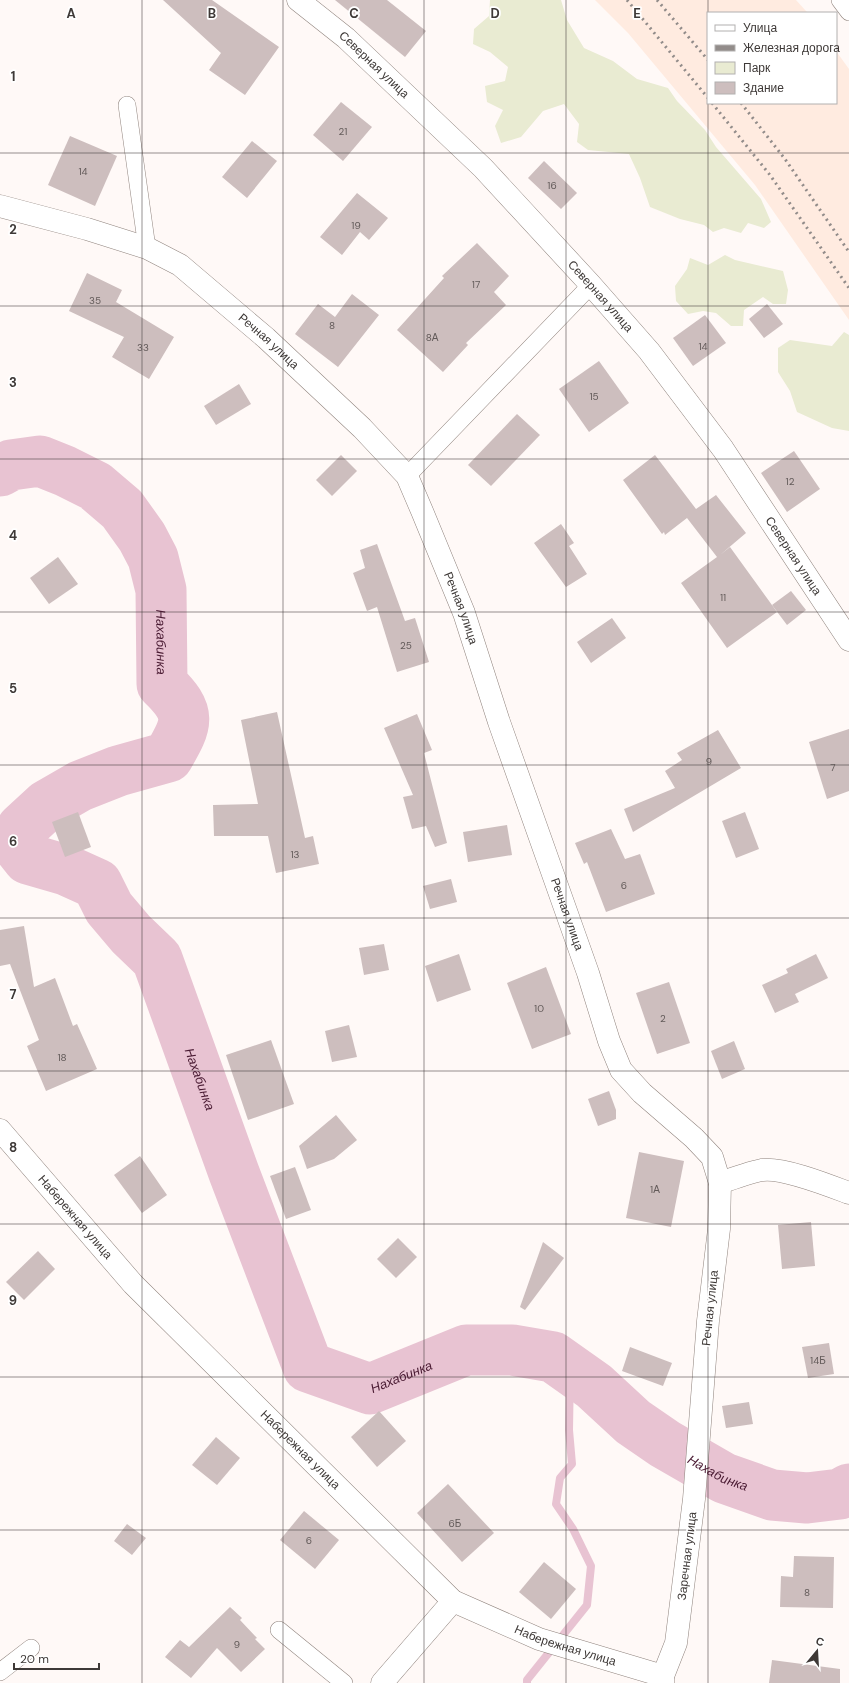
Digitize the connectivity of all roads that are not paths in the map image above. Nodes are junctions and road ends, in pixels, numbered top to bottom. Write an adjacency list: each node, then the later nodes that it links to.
1 (298, 0): 7 (street, Северная улица)
2 (840, 0): 3 (lane)
3 (849, 12)
4 (127, 105): 6 (lane)
5 (0, 206): 6 (street, Речная улица)
6 (147, 248): 8 (street, Речная улица)
7 (591, 285): 8 (lane); 9 (street, Северная улица)
8 (407, 476): 11 (street, Речная улица)
9 (849, 640)
10 (0, 1130): 14 (street, Набережная улица)
11 (720, 1183): 12 (street); 13 (street, Речная улица)
12 (849, 1192)
13 (700, 1433): 18 (street, Заречная улица)
14 (453, 1601): 18 (street, Набережная улица); 20 (street)
15 (279, 1630): 19 (lane)
16 (31, 1648): 17 (lane)
17 (0, 1672)
18 (663, 1680)
19 (344, 1683)
20 (382, 1683)

